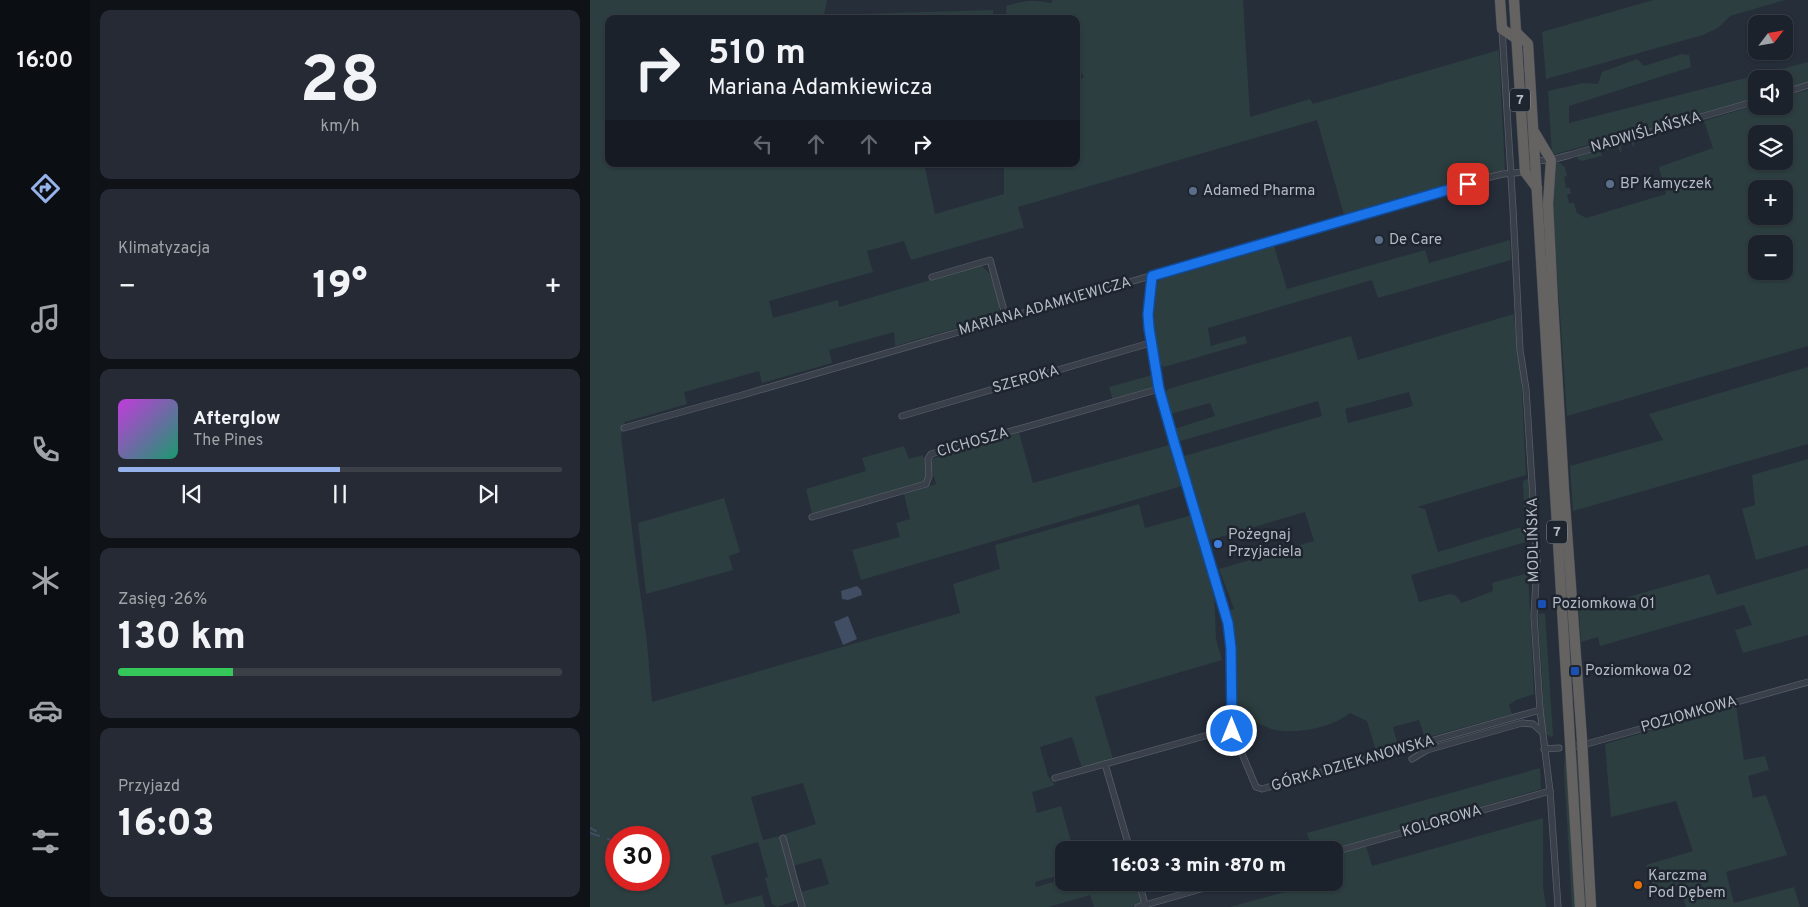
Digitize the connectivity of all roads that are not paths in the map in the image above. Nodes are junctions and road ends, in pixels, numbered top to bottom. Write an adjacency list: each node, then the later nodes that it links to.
1 (1500, 0): 3 (highway)
2 (1514, 0): 4 (highway, 7)
3 (1502, 33): 4 (highway); 13 (street, MODLIŃSKA)
4 (1517, 39): 8 (highway, 7); 9 (highway, 7)
5 (1808, 86): 6 (street)
6 (1793, 90)
7 (1748, 102): 10 (street, NADWIŚLAŃSKA)
8 (1534, 130): 10 (highway); 11 (highway, 7)
9 (1524, 155): 11 (street); 12 (highway, 7)
10 (1550, 160): 11 (street, NADWIŚLAŃSKA); 27 (highway)
11 (1535, 161): 14 (highway, 7)
12 (1525, 172): 13 (street, MARIANA ADAMKIEWICZA); 14 (highway)
13 (1510, 174): 15 (street, MARIANA ADAMKIEWICZA); 24 (street, MODLIŃSKA)
14 (1537, 188): 28 (highway, 7)
15 (1152, 276): 17 (street, MARIANA ADAMKIEWICZA); 18 (street)
16 (932, 277): 17 (street)
17 (1006, 318): 21 (street, MARIANA ADAMKIEWICZA)
18 (1150, 343): 19 (street); 20 (street, SZEROKA)
19 (1159, 389): 22 (street, CICHOSZA); 25 (street)
20 (902, 416)
21 (624, 428)
22 (812, 517)
23 (1808, 682): 27 (street, POZIOMKOWA)
24 (1540, 710): 25 (street, GÓRKA DZIEKANOWSKA); 26 (street, MODLIŃSKA)
25 (1232, 731): 32 (street)
26 (1542, 732): 30 (street, MODLIŃSKA); 31 (street)
27 (1583, 745): 28 (street, POZIOMKOWA); 45 (highway)
28 (1570, 747): 44 (highway, 7)
29 (1559, 748): 30 (street)
30 (1544, 749): 34 (street, MODLIŃSKA)
31 (1412, 759)
32 (1106, 764): 33 (street); 36 (street)
33 (1055, 778)
34 (1550, 792): 37 (street, KOLOROWA); 43 (street, MODLIŃSKA)
35 (783, 838): 41 (street)
36 (1127, 841)
37 (1343, 850)
38 (1141, 891): 40 (street)
39 (1194, 891): 40 (street)
40 (1145, 905): 42 (street)
41 (802, 907)
42 (1138, 907)
43 (1558, 907)
44 (1580, 907)
45 (1591, 907)

